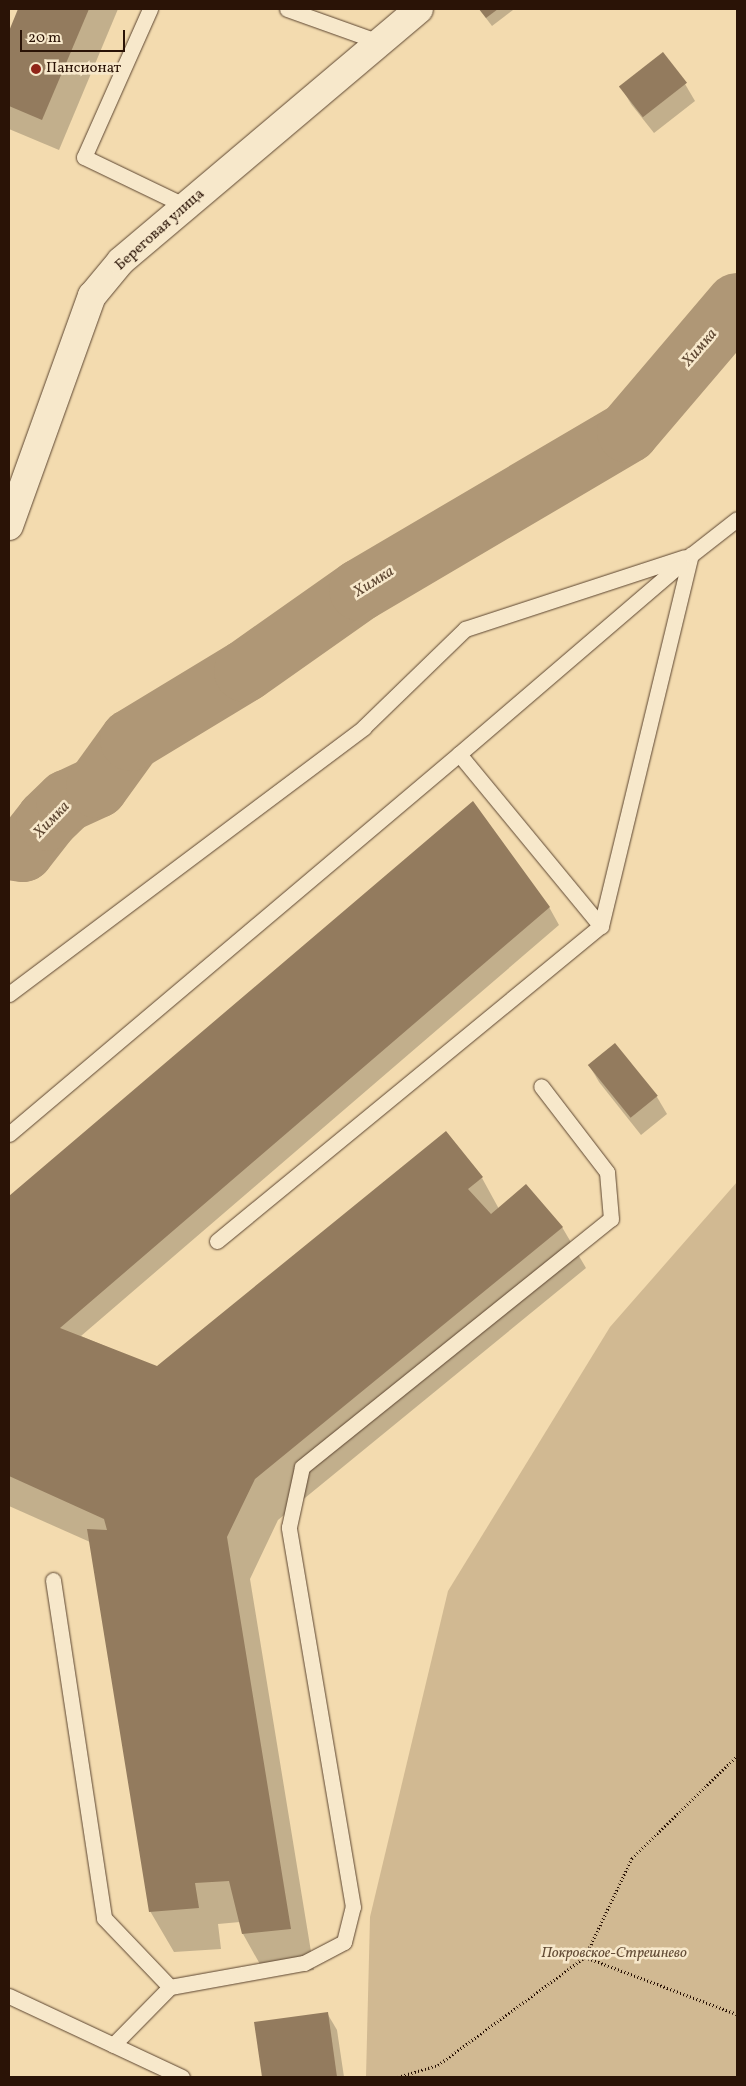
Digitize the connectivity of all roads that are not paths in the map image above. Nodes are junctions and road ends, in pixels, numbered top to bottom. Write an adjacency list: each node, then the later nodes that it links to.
1 (150, 9): 5 (lane)
2 (287, 9): 4 (lane)
3 (419, 9): 4 (street, Береговая улица)
4 (379, 42): 5 (street, Береговая улица)
5 (186, 206): 7 (street, Береговая улица)
6 (737, 520): 8 (lane)
7 (9, 526)
8 (691, 555): 9 (lane); 10 (lane); 11 (lane)
9 (459, 754): 10 (lane); 13 (lane)
10 (601, 926): 14 (lane)
11 (9, 994)
12 (540, 1086): 16 (lane)
13 (9, 1134)
14 (217, 1241)
15 (54, 1580): 16 (lane)
16 (170, 1987): 18 (lane)
17 (9, 1996): 18 (lane)
18 (113, 2045): 19 (lane)
19 (182, 2077)

